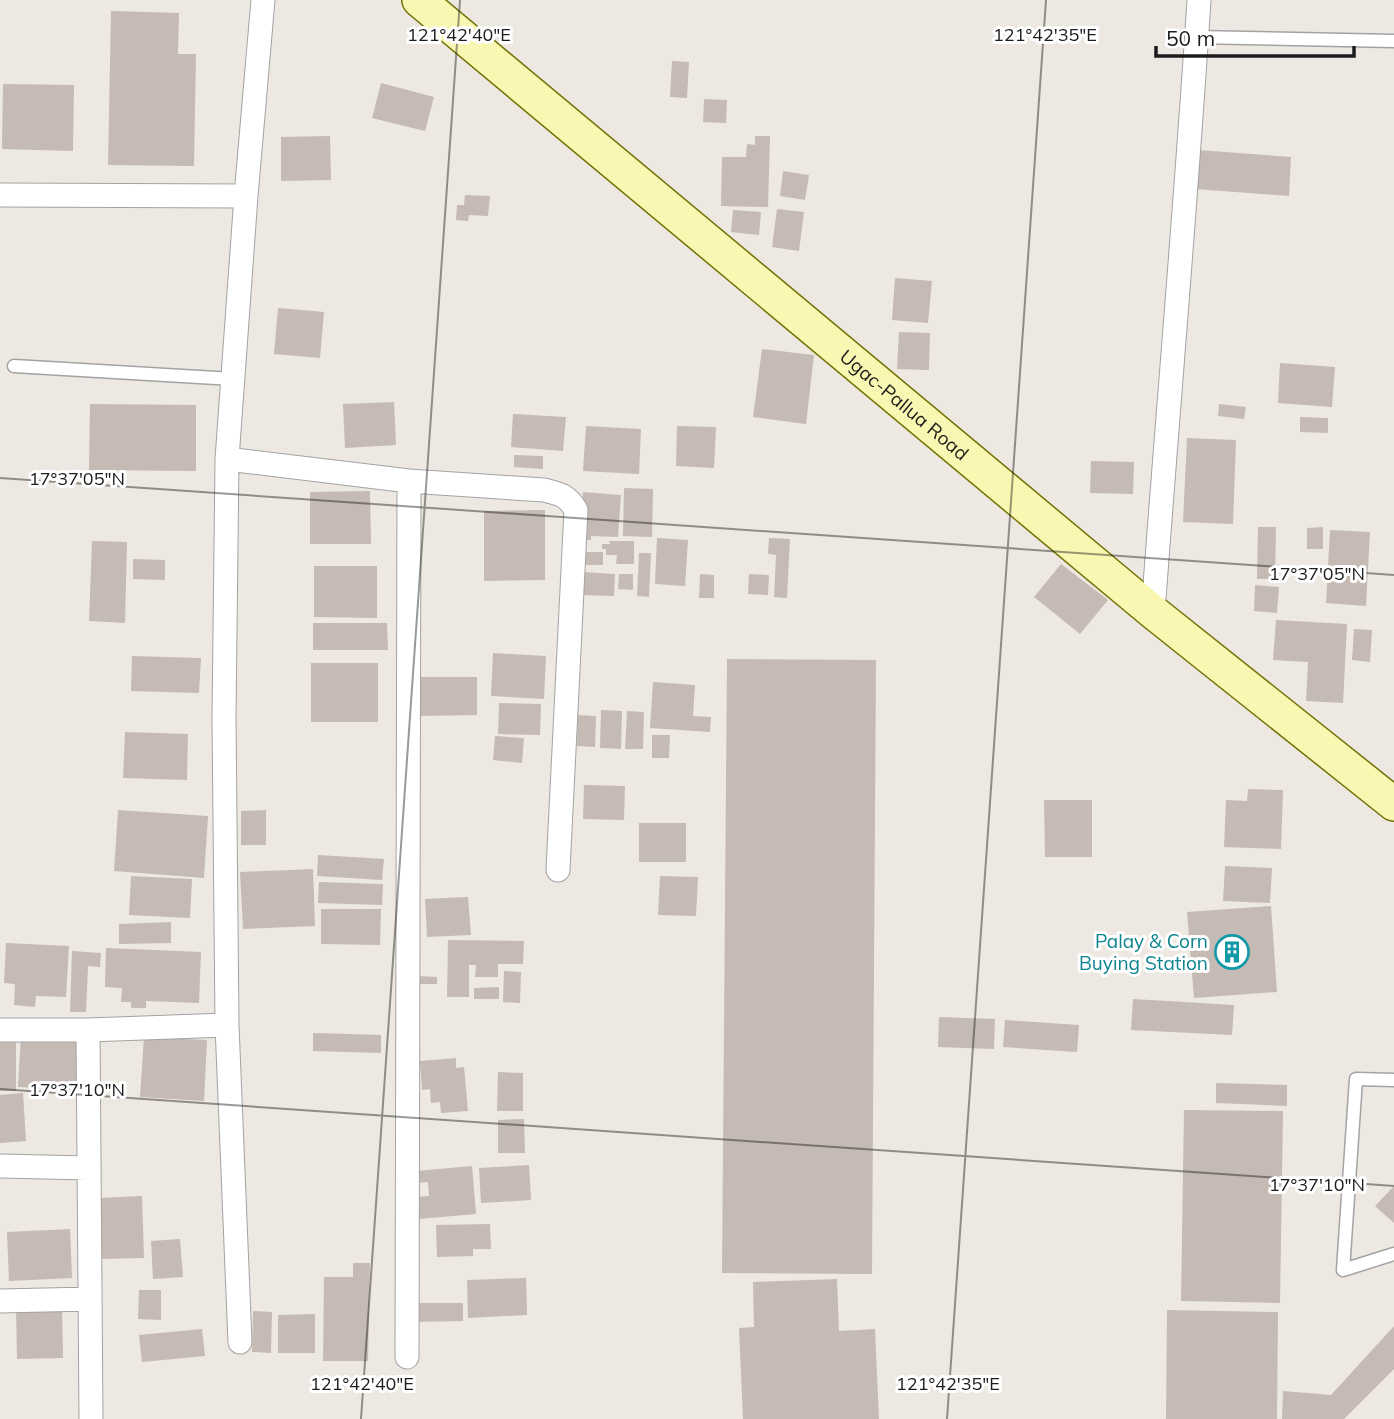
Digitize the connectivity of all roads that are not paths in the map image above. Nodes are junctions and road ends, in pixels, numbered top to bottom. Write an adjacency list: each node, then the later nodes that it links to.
1 (263, 0): 7 (street)
2 (419, 0): 12 (street, Ugac-Pallua Road)
3 (1199, 0): 4 (street)
4 (1196, 37): 5 (lane); 12 (street)
5 (1394, 41)
6 (0, 195): 7 (street)
7 (246, 196): 9 (street)
8 (14, 366): 9 (lane)
9 (233, 379): 10 (street)
10 (227, 459): 11 (street); 15 (street)
11 (409, 481): 14 (street); 25 (street)
12 (1153, 612): 13 (street, Ugac-Pallua Road)
13 (1394, 804)
14 (558, 870)
15 (227, 1025): 17 (street); 24 (street)
16 (0, 1030): 17 (street)
17 (88, 1030): 20 (street)
18 (1394, 1080): 21 (lane)
19 (0, 1166): 20 (street)
20 (89, 1168): 22 (street)
21 (1394, 1254)
22 (90, 1299): 23 (street); 26 (street)
23 (0, 1301)
24 (240, 1342)
25 (407, 1357)
26 (91, 1419)

